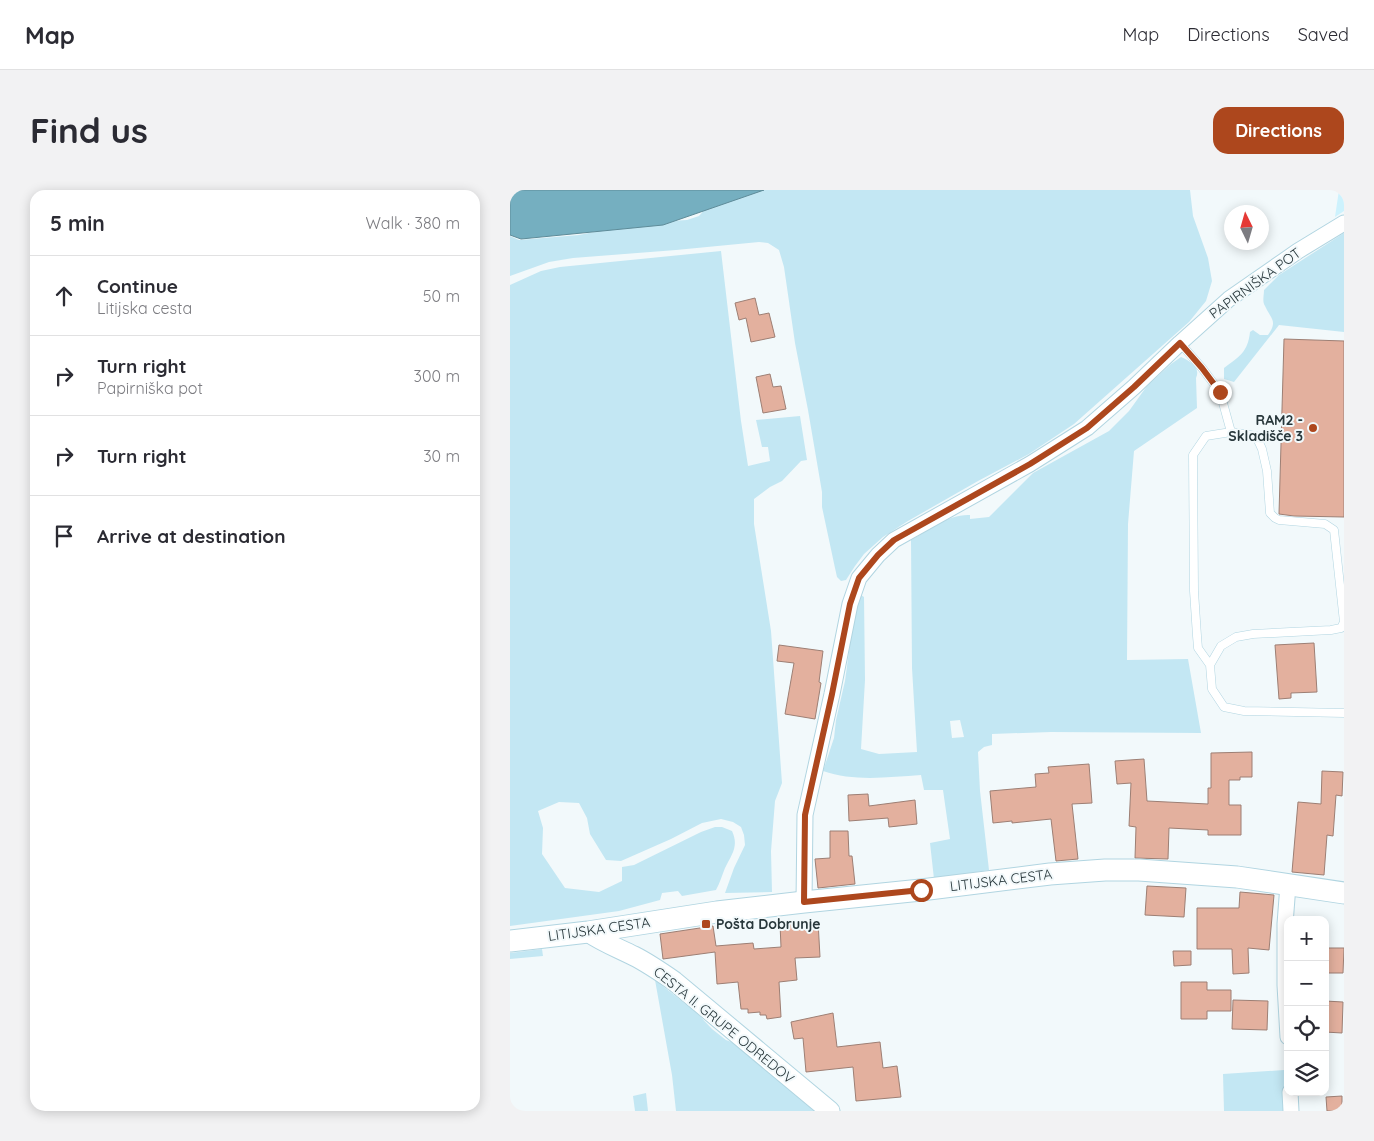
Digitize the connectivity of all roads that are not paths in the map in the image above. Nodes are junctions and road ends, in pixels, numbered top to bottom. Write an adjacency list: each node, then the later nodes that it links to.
1 (1344, 223): 2 (street, PAPIRNIŠKA POT)
2 (1180, 343): 3 (lane); 8 (street, PAPIRNIŠKA POT)
3 (1231, 432): 4 (lane); 4 (lane)
4 (1210, 665): 5 (lane)
5 (1344, 713)
6 (1288, 885): 7 (main road, LITIJSKA CESTA); 8 (main road, LITIJSKA CESTA); 11 (street)
7 (1344, 893)
8 (804, 902): 9 (main road, LITIJSKA CESTA)
9 (588, 932): 10 (main road, LITIJSKA CESTA); 13 (street, CESTA II. GRUPE ODREDOV)
10 (510, 940)
11 (1286, 1006)
12 (1290, 1096): 14 (street)
13 (830, 1111)
14 (1291, 1111)

